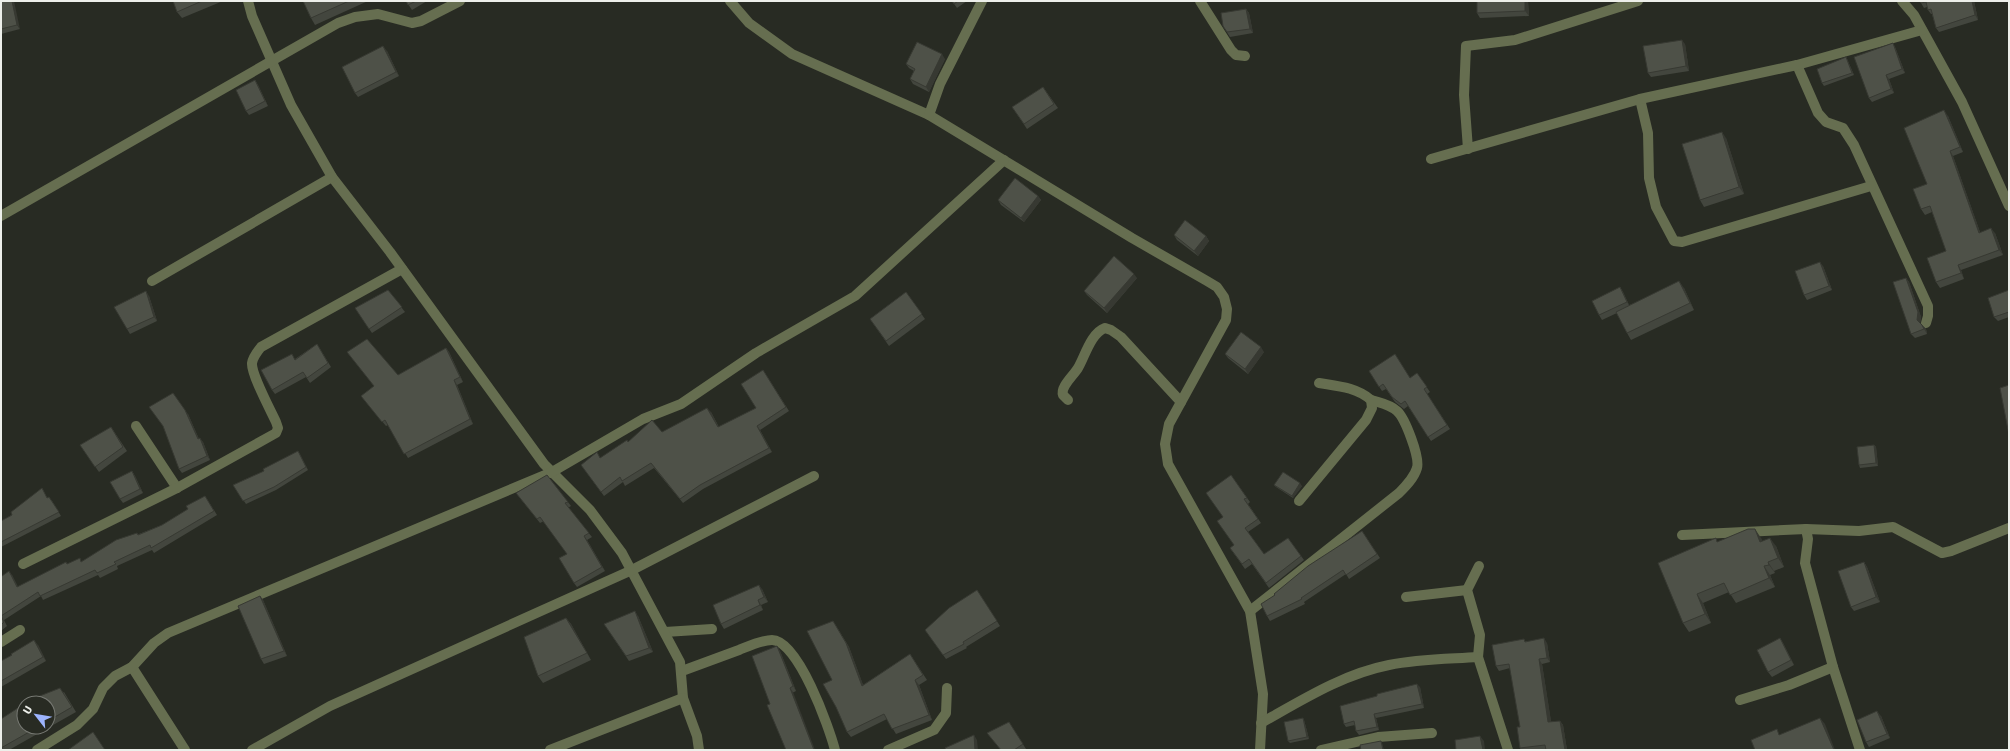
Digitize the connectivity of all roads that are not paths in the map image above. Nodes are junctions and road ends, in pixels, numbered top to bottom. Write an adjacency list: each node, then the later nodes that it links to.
1 (248, 1): 10 (street)
2 (460, 1): 10 (street)
3 (982, 1): 13 (street)
4 (1200, 1): 9 (street)
5 (1638, 1): 14 (street)
6 (1902, 1): 8 (street)
7 (732, 2): 13 (street)
8 (1922, 30): 11 (street); 19 (street)
9 (1245, 56)
10 (273, 61): 17 (street); 20 (street)
11 (1797, 65): 12 (street); 18 (street)
12 (1640, 100): 14 (street); 18 (street)
13 (929, 115): 16 (street)
14 (1468, 149): 15 (street)
15 (1431, 159)
16 (1004, 160): 27 (street); 29 (street)
17 (332, 177): 21 (street); 22 (street)
18 (1871, 186): 23 (street)
19 (2009, 206)
20 (1, 216)
21 (402, 269): 29 (street); 31 (street)
22 (152, 280)
23 (1926, 324)
24 (1319, 383): 26 (street)
25 (1068, 400): 27 (street)
26 (1371, 400): 32 (street); 41 (street)
27 (1181, 402): 41 (street)
28 (136, 426): 31 (street)
29 (552, 472): 38 (street); 47 (street)
30 (814, 476): 38 (street)
31 (177, 488): 36 (street)
32 (1299, 501)
33 (2009, 528): 34 (street)
34 (1806, 529): 35 (street); 48 (street)
35 (1682, 535)
36 (23, 564)
37 (1479, 566): 39 (street)
38 (632, 570): 44 (street); 57 (street)
39 (1467, 590): 40 (street); 46 (street)
40 (1406, 597)
41 (1250, 611): 53 (street)
42 (712, 629): 44 (street)
43 (20, 630): 45 (street)
44 (665, 632): 49 (street)
45 (1, 642)
46 (1478, 657): 53 (street); 64 (street)
47 (132, 667): 55 (street); 56 (street)
48 (1833, 667): 52 (street); 65 (street)
49 (682, 671): 51 (street); 60 (street)
50 (947, 688): 61 (street)
51 (683, 698): 58 (street); 59 (street)
52 (1740, 700)
53 (1261, 723): 62 (street)
54 (1432, 733): 63 (street)
55 (37, 750)
56 (185, 750)
57 (252, 750)
58 (550, 750)
59 (699, 750)
60 (836, 750)
61 (888, 750)
62 (1258, 750)
63 (1321, 750)
64 (1508, 750)
65 (1860, 750)

